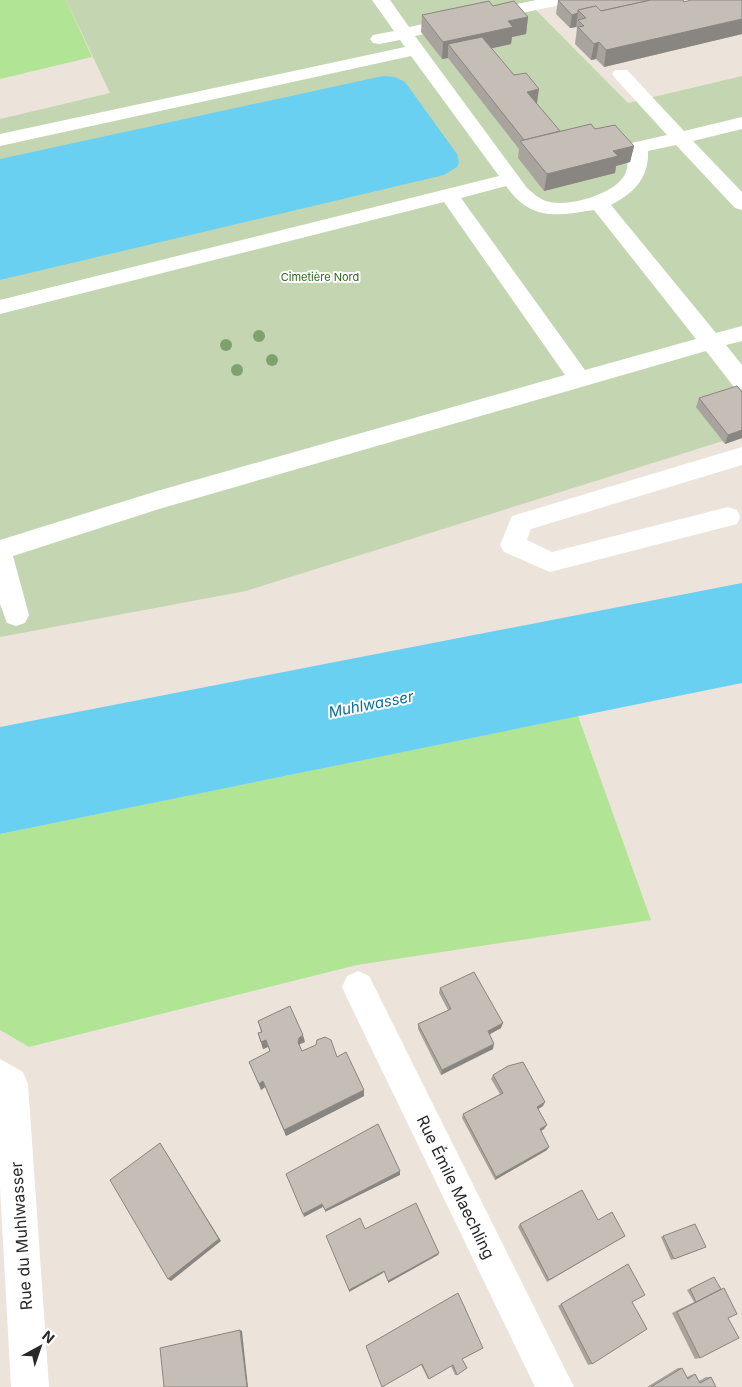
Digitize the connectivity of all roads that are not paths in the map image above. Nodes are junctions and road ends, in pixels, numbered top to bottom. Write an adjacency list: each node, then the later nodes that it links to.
1 (381, 0): 3 (street)
2 (560, 0): 3 (street)
3 (403, 33): 4 (street); 5 (street)
4 (365, 42)
5 (415, 50): 9 (street); 10 (street)
6 (621, 74): 8 (street)
7 (742, 123): 8 (street)
8 (680, 138): 12 (street); 13 (street)
9 (0, 140)
10 (511, 180): 11 (street); 12 (street)
11 (450, 196): 14 (street); 17 (street)
12 (599, 203): 16 (street)
13 (742, 204)
14 (0, 307)
15 (742, 333): 16 (street)
16 (711, 342): 17 (street); 18 (street)
17 (580, 380): 21 (street)
18 (742, 381)
19 (742, 456): 20 (street)
20 (728, 516)
21 (0, 550)
22 (0, 556): 23 (street)
23 (16, 615)
24 (358, 987): 27 (street, Rue Émile Maechling)
25 (5, 1080): 26 (street, Rue du Muhlwasser)
26 (30, 1387)
27 (555, 1387)

